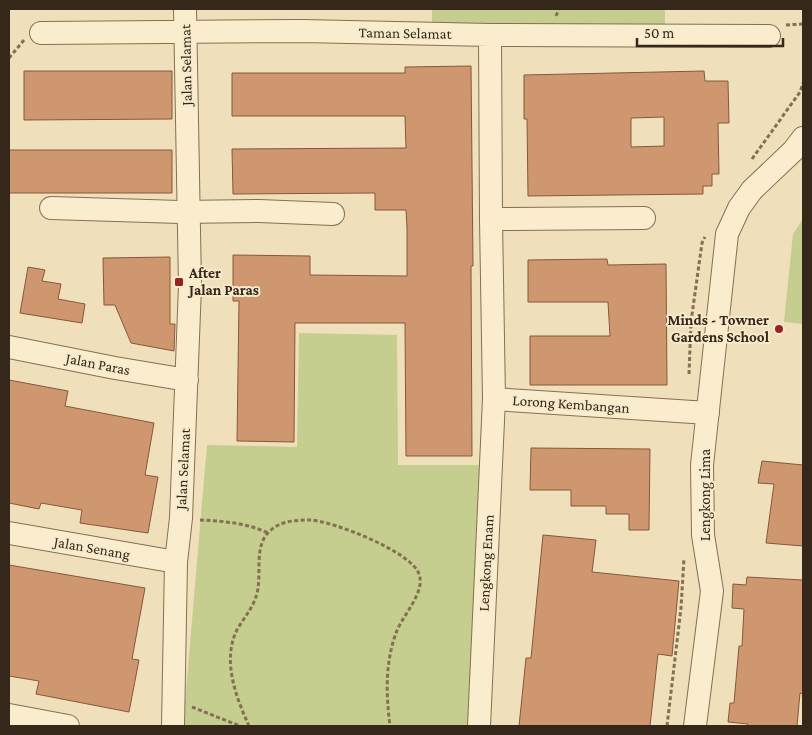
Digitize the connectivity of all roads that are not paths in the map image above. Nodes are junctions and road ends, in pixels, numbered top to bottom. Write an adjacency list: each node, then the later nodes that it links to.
1 (185, 9): 2 (street, Jalan Selamat)
2 (186, 32): 3 (street, Taman Selamat); 4 (street, Taman Selamat); 8 (street, Jalan Selamat)
3 (41, 33)
4 (490, 35): 5 (street, Taman Selamat); 11 (street, Lorong Kembangan)
5 (769, 36)
6 (803, 138): 15 (street, Lengkong Lima)
7 (51, 208): 8 (street)
8 (189, 211): 9 (street); 13 (street, Jalan Selamat)
9 (332, 214)
10 (644, 218): 11 (street)
11 (491, 219): 14 (street, Lorong Kembangan)
12 (9, 347): 13 (street, Jalan Paras)
13 (187, 380): 17 (street, Jalan Selamat)
14 (494, 399): 15 (street, Lorong Kembangan); 21 (street, Lengkong Enam)
15 (708, 413): 22 (street, Lengkong Lima)
16 (9, 533): 17 (street, Jalan Senang)
17 (176, 562): 20 (street, Jalan Selamat)
18 (9, 715): 19 (street)
19 (68, 726)
20 (173, 726)
21 (479, 726)
22 (696, 726)

